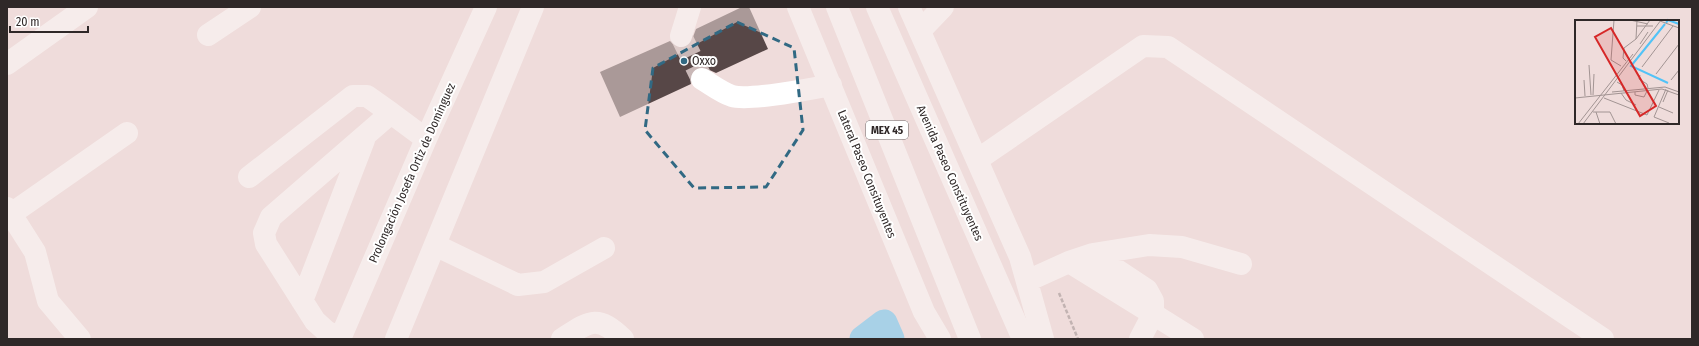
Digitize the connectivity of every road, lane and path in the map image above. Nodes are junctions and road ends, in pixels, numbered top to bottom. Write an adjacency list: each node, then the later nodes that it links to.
1 (87, 7): 14 (main road)
2 (250, 7): 12 (main road)
3 (486, 7): 20 (main road, Prolongación Josefa Ortiz de Domínguez)
4 (533, 7): 24 (main road)
5 (690, 7): 13 (main road)
6 (798, 7): 16 (main road, Lateral Paseo Consituyentes)
7 (837, 7): 39 (main road, MEX 45)
8 (877, 7): 40 (main road, Avenida Paseo Constituyentes / MEX 45)
9 (909, 7): 11 (main road)
10 (943, 7): 11 (main road)
11 (920, 31): 21 (main road)
12 (208, 35)
13 (681, 36)
14 (7, 64)
15 (702, 79): 16 (main road)
16 (831, 85): 38 (main road, Lateral Paseo Consituyentes)
17 (391, 113): 19 (main road); 20 (main road); 22 (main road)
18 (127, 133): 23 (main road)
19 (365, 137): 31 (main road); 31 (main road)
20 (426, 139): 33 (main road, Prolongación Josefa Ortiz de Domínguez)
21 (977, 160): 29 (main road); 45 (main road)
22 (249, 177)
23 (9, 211): 34 (main road)
24 (435, 245): 25 (main road); 35 (main road)
25 (604, 248)
26 (1093, 254): 27 (main road); 28 (main road); 32 (main road)
27 (1069, 262): 29 (main road); 32 (main road)
28 (1241, 264)
29 (1027, 281): 41 (main road)
30 (1059, 293): 42 (path)
31 (302, 301): 33 (main road)
32 (1153, 314): 43 (main road); 44 (main road)
33 (340, 338)
34 (80, 339)
35 (396, 339)
36 (562, 339): 37 (main road)
37 (624, 339)
38 (940, 339)
39 (970, 339)
40 (1022, 339)
41 (1043, 339)
42 (1078, 339)
43 (1140, 339)
44 (1193, 339)
45 (1603, 339)

